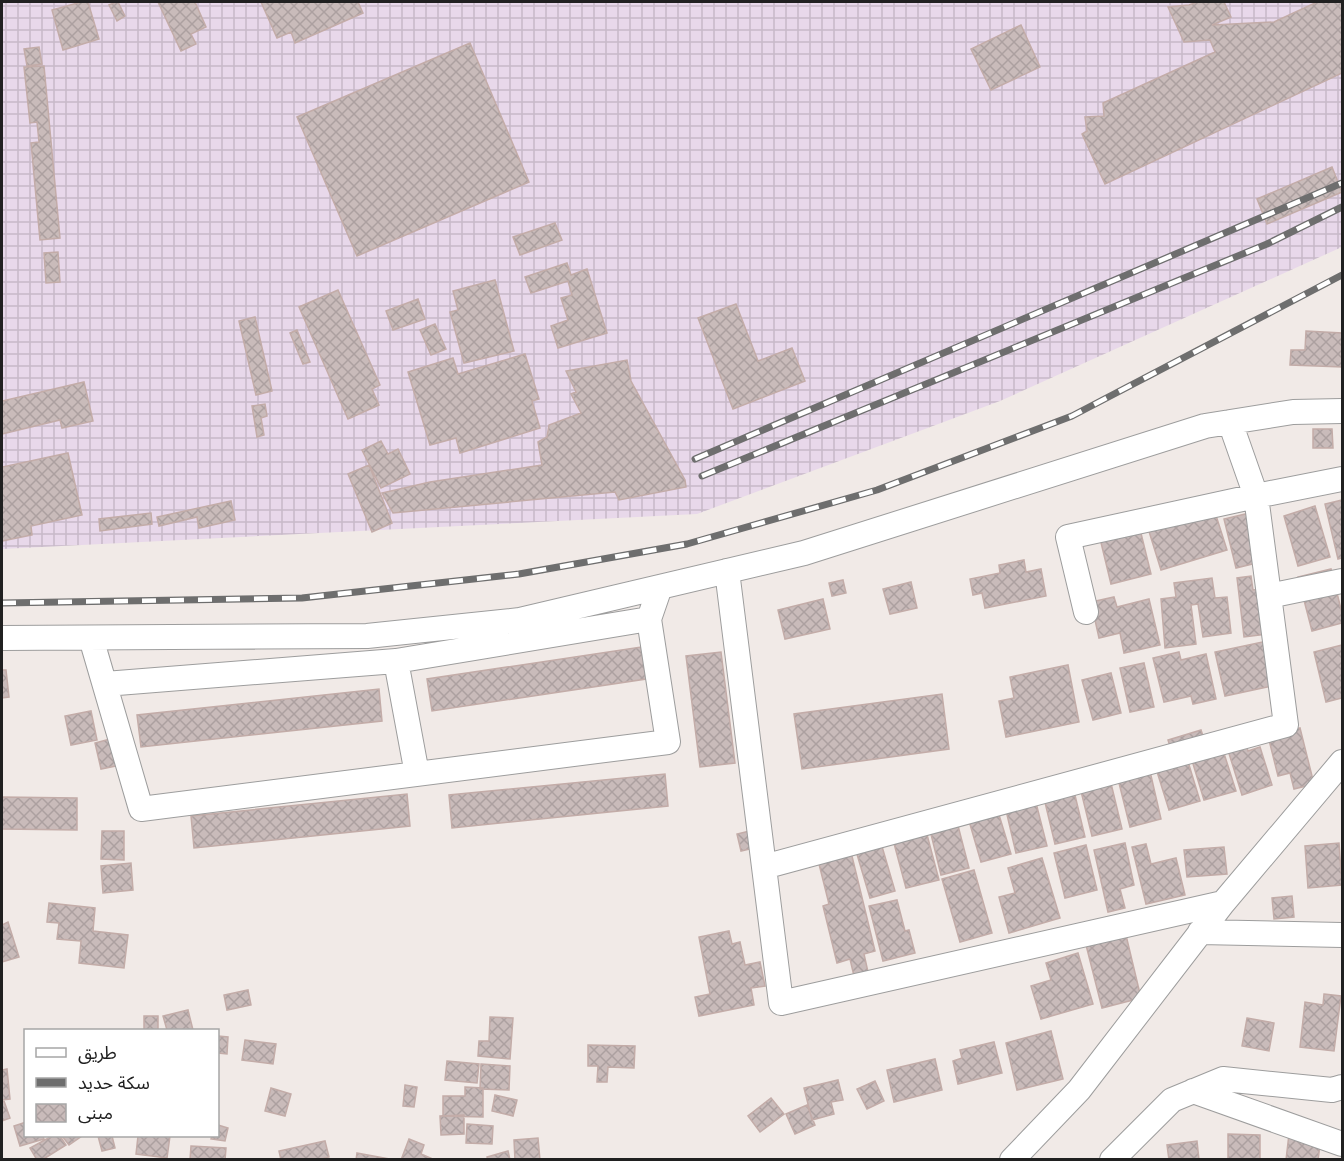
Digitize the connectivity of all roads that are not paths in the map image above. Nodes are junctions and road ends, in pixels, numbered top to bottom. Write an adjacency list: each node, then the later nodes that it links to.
1 (1342, 411): 2 (street)
2 (1230, 422): 4 (street); 5 (street)
3 (1342, 479): 4 (street)
4 (1256, 496): 8 (street); 9 (street)
5 (727, 571): 7 (street); 17 (street)
6 (1342, 581): 8 (street)
7 (660, 587): 10 (street); 12 (street)
8 (1269, 596): 17 (street)
9 (1086, 612)
10 (648, 619): 13 (street); 16 (street)
11 (2, 638): 12 (street)
12 (91, 638): 14 (street)
13 (396, 661): 14 (street); 16 (street)
14 (105, 684): 16 (street)
15 (1341, 765): 18 (street)
16 (417, 774)
17 (764, 867): 18 (street)
18 (1223, 903): 19 (street)
19 (1200, 932): 20 (street); 24 (street)
20 (1342, 935)
21 (1339, 1090): 22 (street)
22 (1193, 1091): 23 (street); 25 (street)
23 (1342, 1144)
24 (1012, 1160)
25 (1112, 1160)

